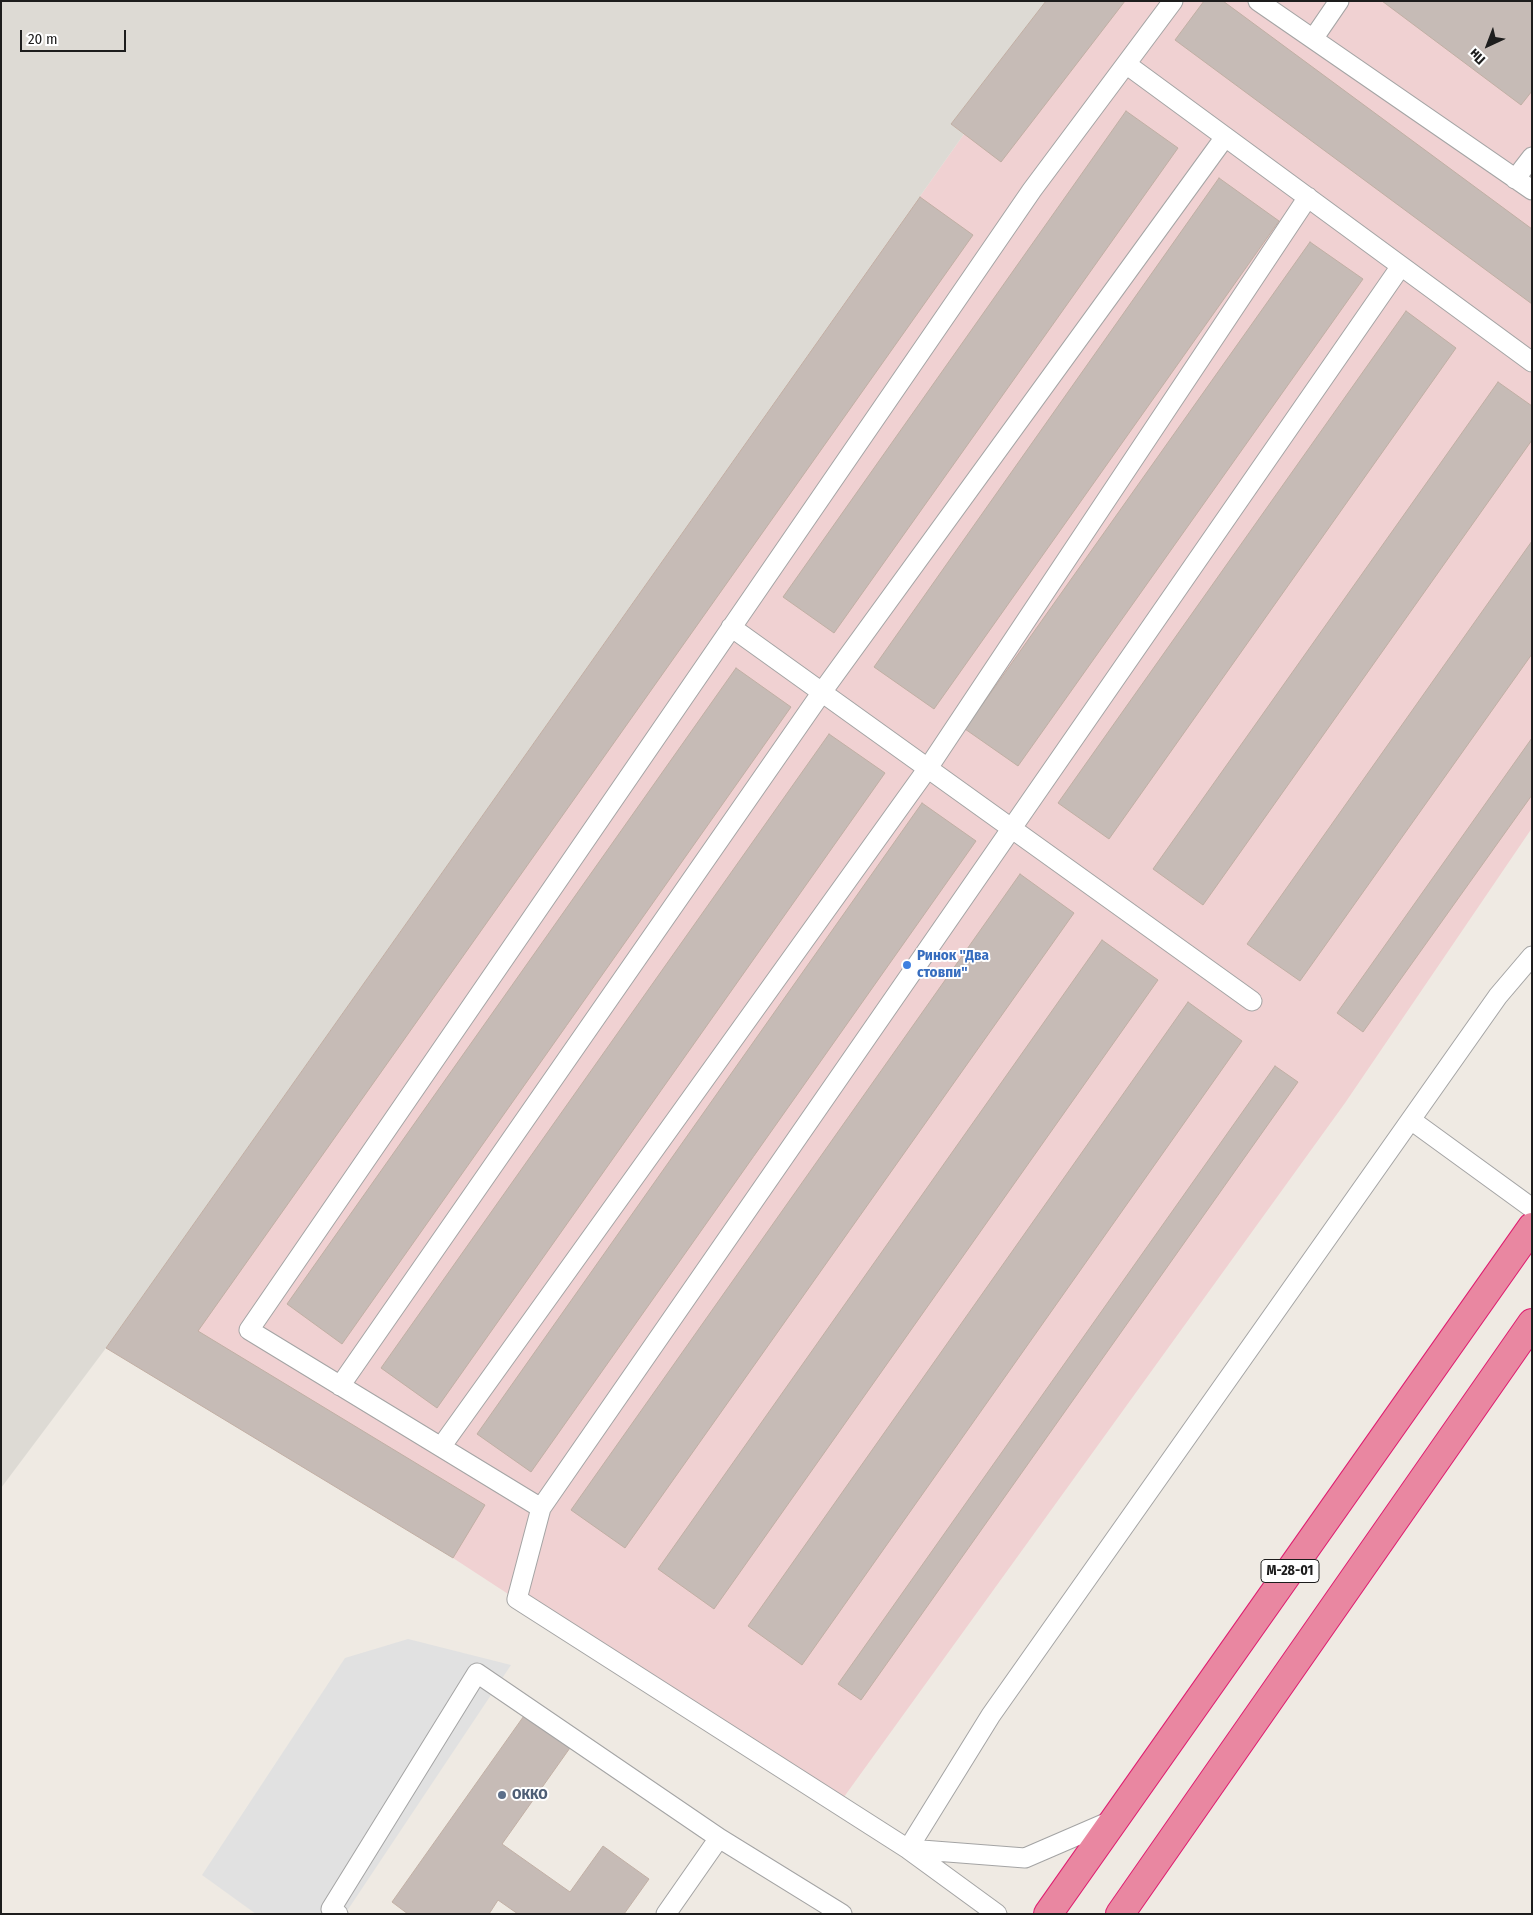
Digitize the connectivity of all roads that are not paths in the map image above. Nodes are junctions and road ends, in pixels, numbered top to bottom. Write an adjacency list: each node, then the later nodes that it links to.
1 (1173, 1): 5 (lane)
2 (1258, 1): 4 (lane)
3 (1339, 1): 4 (lane)
4 (1313, 39): 8 (lane)
5 (1126, 64): 6 (lane); 13 (lane)
6 (1225, 137): 10 (lane); 14 (lane)
7 (1532, 157): 8 (lane)
8 (1515, 179): 9 (lane)
9 (1532, 190)
10 (1308, 198): 11 (lane); 15 (lane)
11 (1401, 266): 12 (lane); 16 (lane)
12 (1532, 362)
13 (732, 627): 14 (lane); 23 (lane)
14 (822, 692): 15 (lane); 23 (lane)
15 (928, 768): 16 (lane); 24 (lane)
16 (1012, 828): 18 (lane); 25 (lane)
17 (1532, 956): 19 (lane)
18 (1252, 1001)
19 (1411, 1120): 20 (lane); 28 (lane)
20 (1532, 1208)
21 (1532, 1227): 26 (highway, М-28-01)
22 (1532, 1323): 34 (highway)
23 (340, 1386): 24 (lane)
24 (441, 1447): 25 (lane)
25 (542, 1508): 28 (lane)
26 (1115, 1819): 28 (lane); 33 (highway, М-28-01)
27 (719, 1838): 29 (lane); 30 (lane); 31 (lane)
28 (908, 1849): 32 (lane)
29 (338, 1914)
30 (666, 1914)
31 (842, 1914)
32 (997, 1914)
33 (1048, 1914)
34 (1120, 1914)

